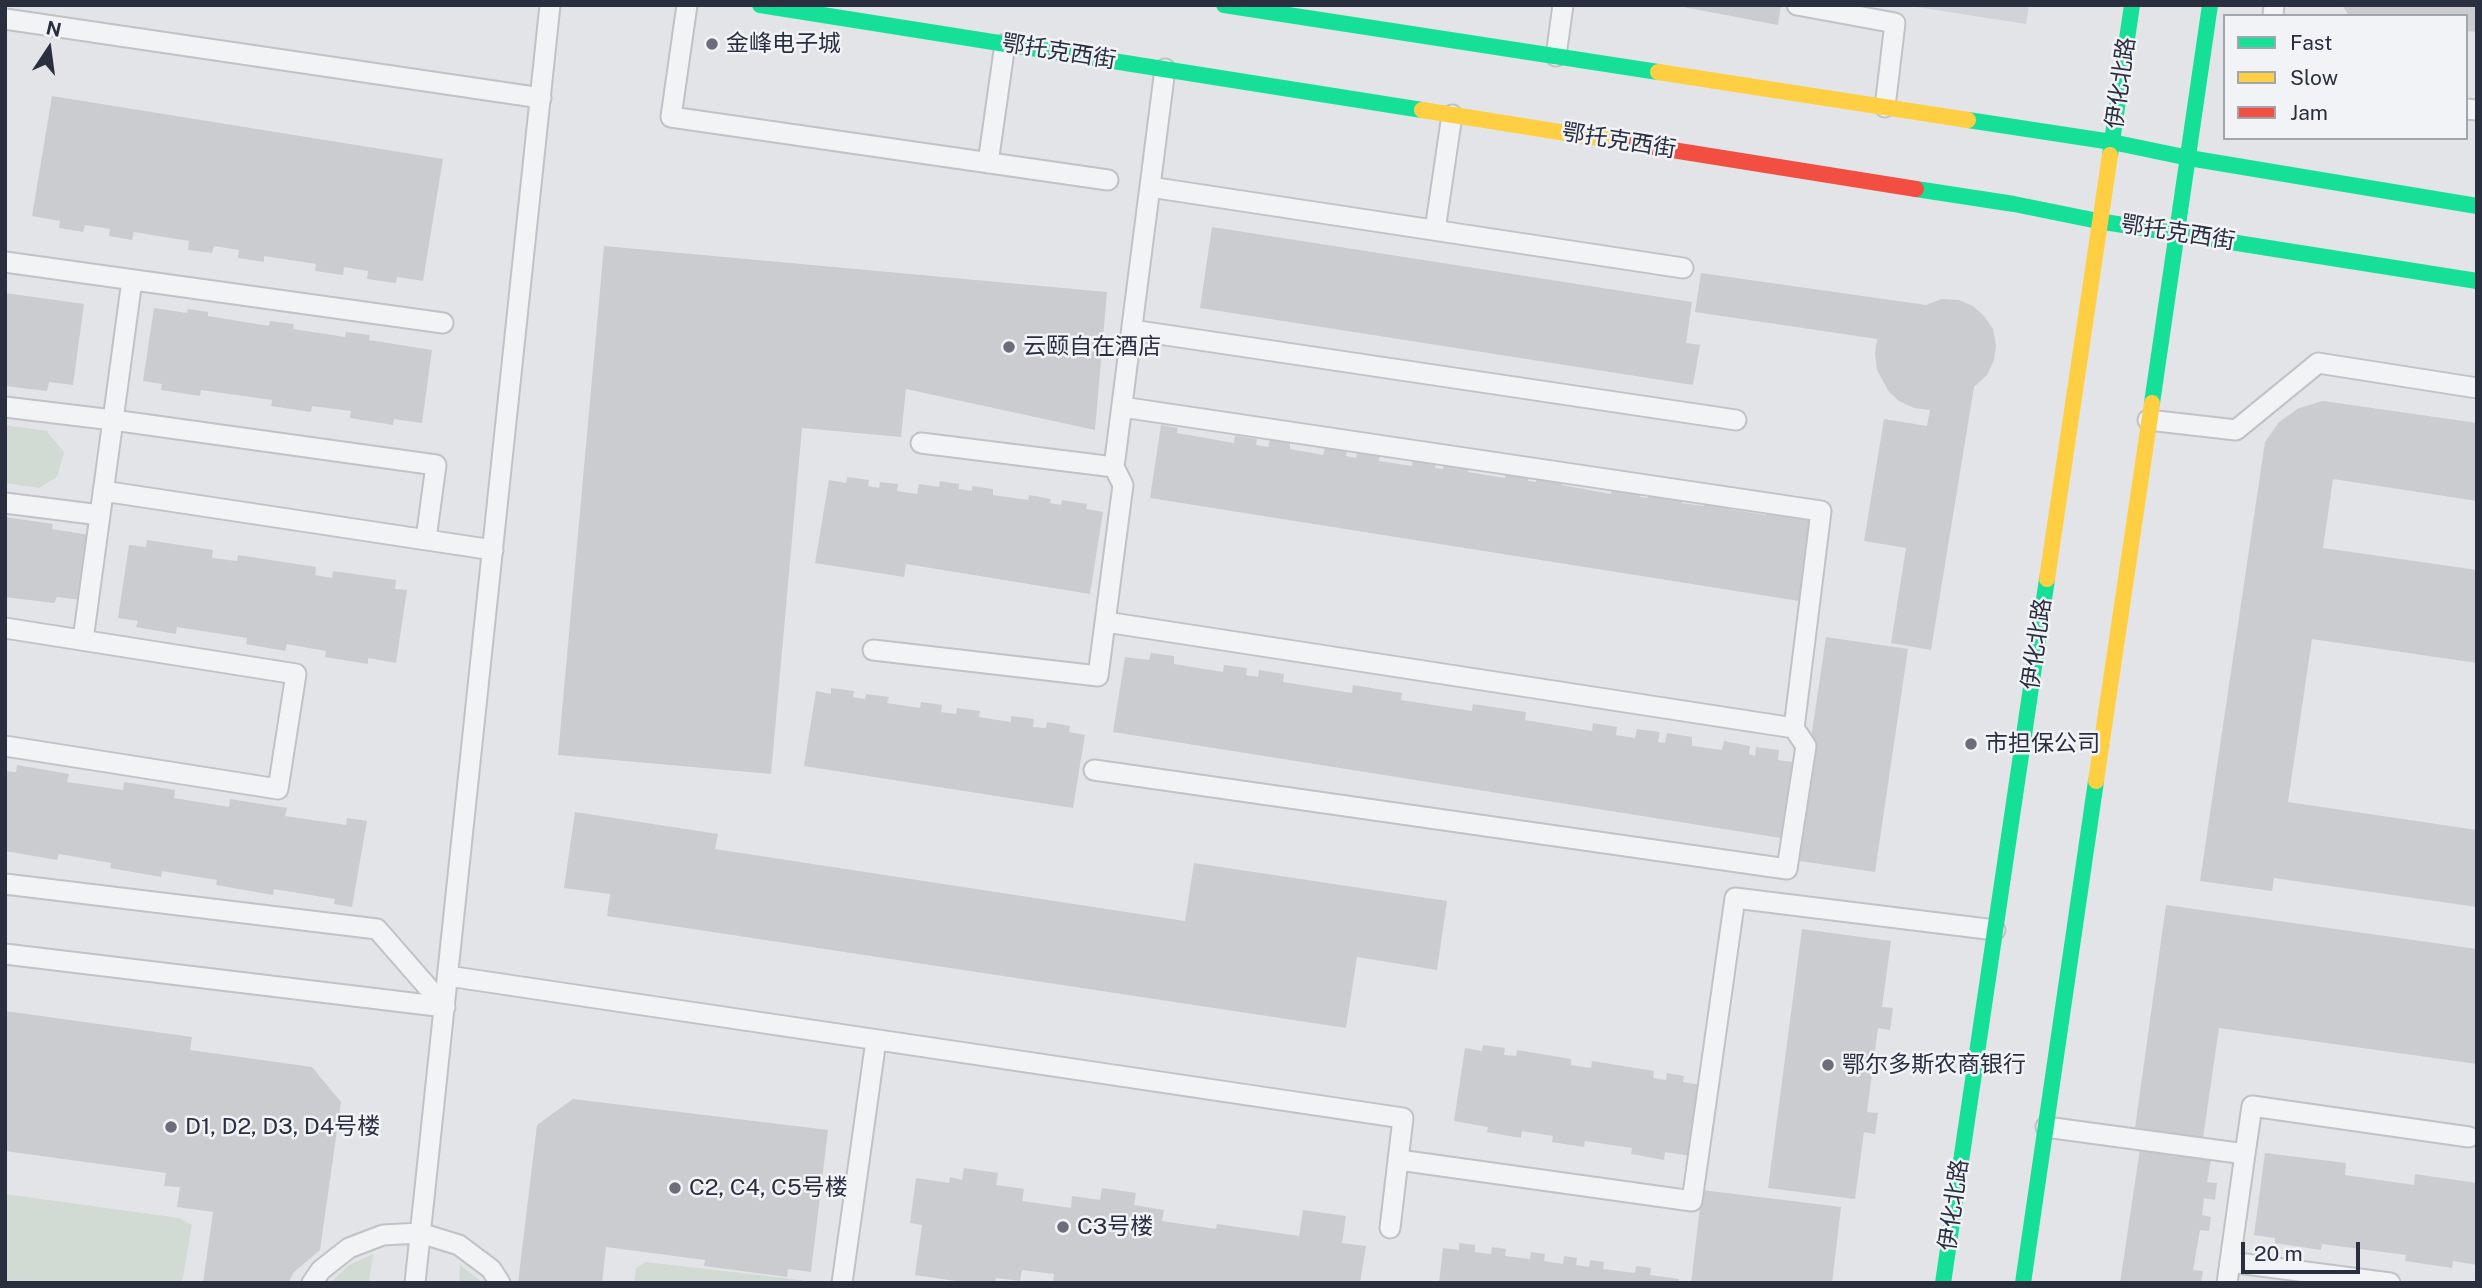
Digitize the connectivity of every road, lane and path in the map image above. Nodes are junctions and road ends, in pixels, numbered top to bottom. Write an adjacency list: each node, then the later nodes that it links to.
1 (7, 5): 10 (lane)
2 (550, 5): 14 (lane)
3 (687, 5): 19 (lane)
4 (760, 5): 11 (main road, 鄂托克西街)
5 (1224, 5): 12 (main road)
6 (1563, 5): 12 (lane)
7 (1797, 5): 15 (lane)
8 (2132, 5): 17 (main road, 伊化北路)
9 (2210, 5): 18 (main road)
10 (5, 18): 14 (lane)
11 (1005, 44): 13 (main road, 鄂托克西街); 19 (lane)
12 (1556, 56): 15 (main road)
13 (1165, 69): 16 (main road, 鄂托克西街); 21 (lane)
14 (541, 98): 44 (lane)
15 (1885, 107): 17 (main road)
16 (1452, 115): 23 (main road, 鄂托克西街); 24 (lane)
17 (2112, 142): 18 (main road); 23 (main road, 伊化北路)
18 (2189, 158): 22 (main road); 25 (main road)
19 (988, 163): 20 (lane)
20 (1108, 180)
21 (1150, 187): 24 (lane); 31 (lane)
22 (2477, 206)
23 (2098, 221): 25 (main road, 鄂托克西街); 53 (main road, 伊化北路)
24 (1434, 230): 27 (lane)
25 (2175, 233): 29 (main road, 鄂托克西街); 37 (main road)
26 (5, 262): 28 (lane)
27 (1682, 268)
28 (132, 280): 30 (lane); 35 (lane)
29 (2477, 281)
30 (443, 323)
31 (1132, 330): 34 (lane); 36 (lane)
32 (2477, 388): 37 (lane)
33 (5, 407): 35 (lane)
34 (1122, 407): 39 (lane); 49 (lane)
35 (113, 420): 40 (lane); 43 (lane)
36 (1736, 420)
37 (2148, 420): 58 (main road)
38 (921, 443): 39 (lane)
39 (1114, 467): 45 (lane)
40 (103, 491): 42 (lane); 43 (lane)
41 (5, 503): 42 (lane)
42 (100, 514): 47 (lane)
43 (426, 540): 44 (lane)
44 (493, 550): 55 (lane)
45 (1106, 622): 48 (lane); 49 (lane)
46 (5, 628): 47 (lane)
47 (83, 640): 50 (lane)
48 (873, 650)
49 (1794, 728): 51 (lane)
50 (5, 746)
51 (1094, 770)
52 (5, 884): 56 (lane)
53 (1995, 930): 61 (lane); 69 (main road, 伊化北路)
54 (5, 954): 56 (lane)
55 (448, 976): 56 (lane); 57 (lane)
56 (445, 1007): 63 (lane)
57 (876, 1040): 61 (lane); 68 (lane)
58 (2046, 1127): 60 (lane); 70 (main road)
59 (2469, 1137): 60 (lane)
60 (2245, 1154): 64 (lane)
61 (1399, 1160): 62 (lane)
62 (1390, 1228)
63 (420, 1233): 65 (lane); 66 (lane); 67 (lane)
64 (2230, 1262): 71 (lane); 72 (lane)
65 (312, 1283)
66 (415, 1283)
67 (500, 1283)
68 (842, 1283)
69 (1943, 1283)
70 (2023, 1283)
71 (2227, 1283)
72 (2390, 1283)

